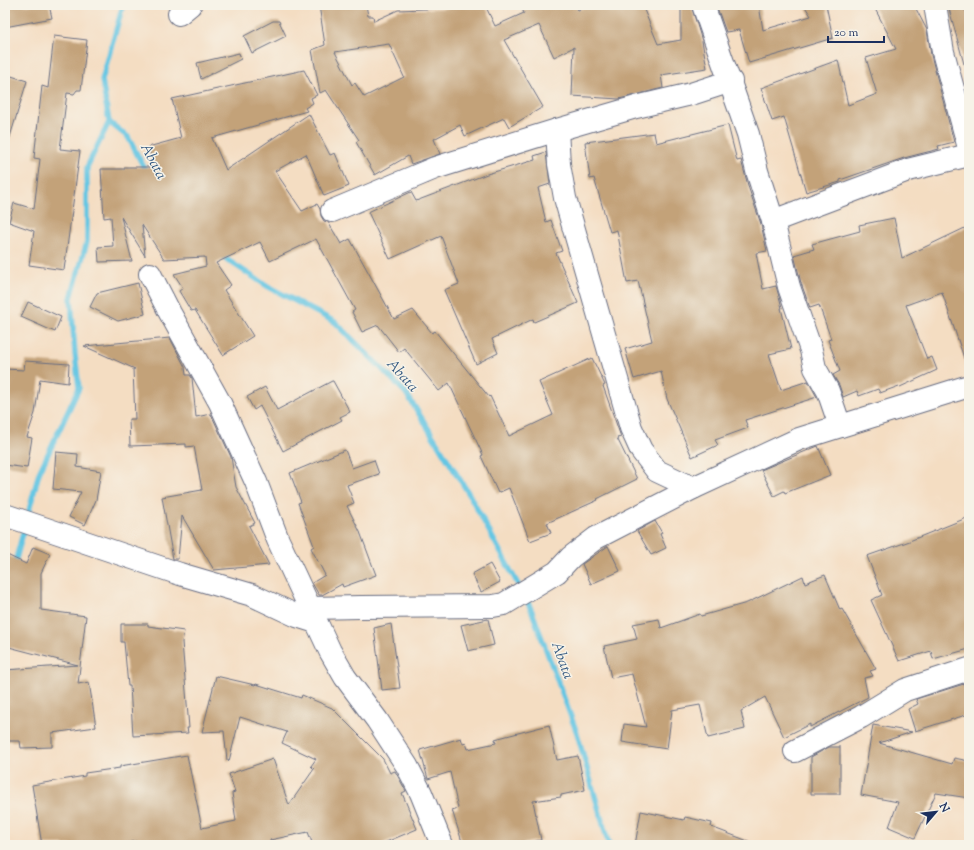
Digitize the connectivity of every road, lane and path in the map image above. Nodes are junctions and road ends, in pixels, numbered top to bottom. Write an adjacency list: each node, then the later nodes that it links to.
1 (703, 5): 3 (street)
2 (935, 5): 5 (street)
3 (731, 81): 4 (street); 8 (street)
4 (557, 130): 7 (street); 12 (street)
5 (969, 148)
6 (969, 155): 8 (street)
7 (332, 211)
8 (773, 221): 11 (street)
9 (150, 274): 14 (street)
10 (969, 386): 11 (street)
11 (840, 426): 12 (street)
12 (693, 488): 14 (street)
13 (10, 516): 14 (street)
14 (313, 615): 17 (street)
15 (969, 669): 16 (street)
16 (796, 751)
17 (442, 845)

